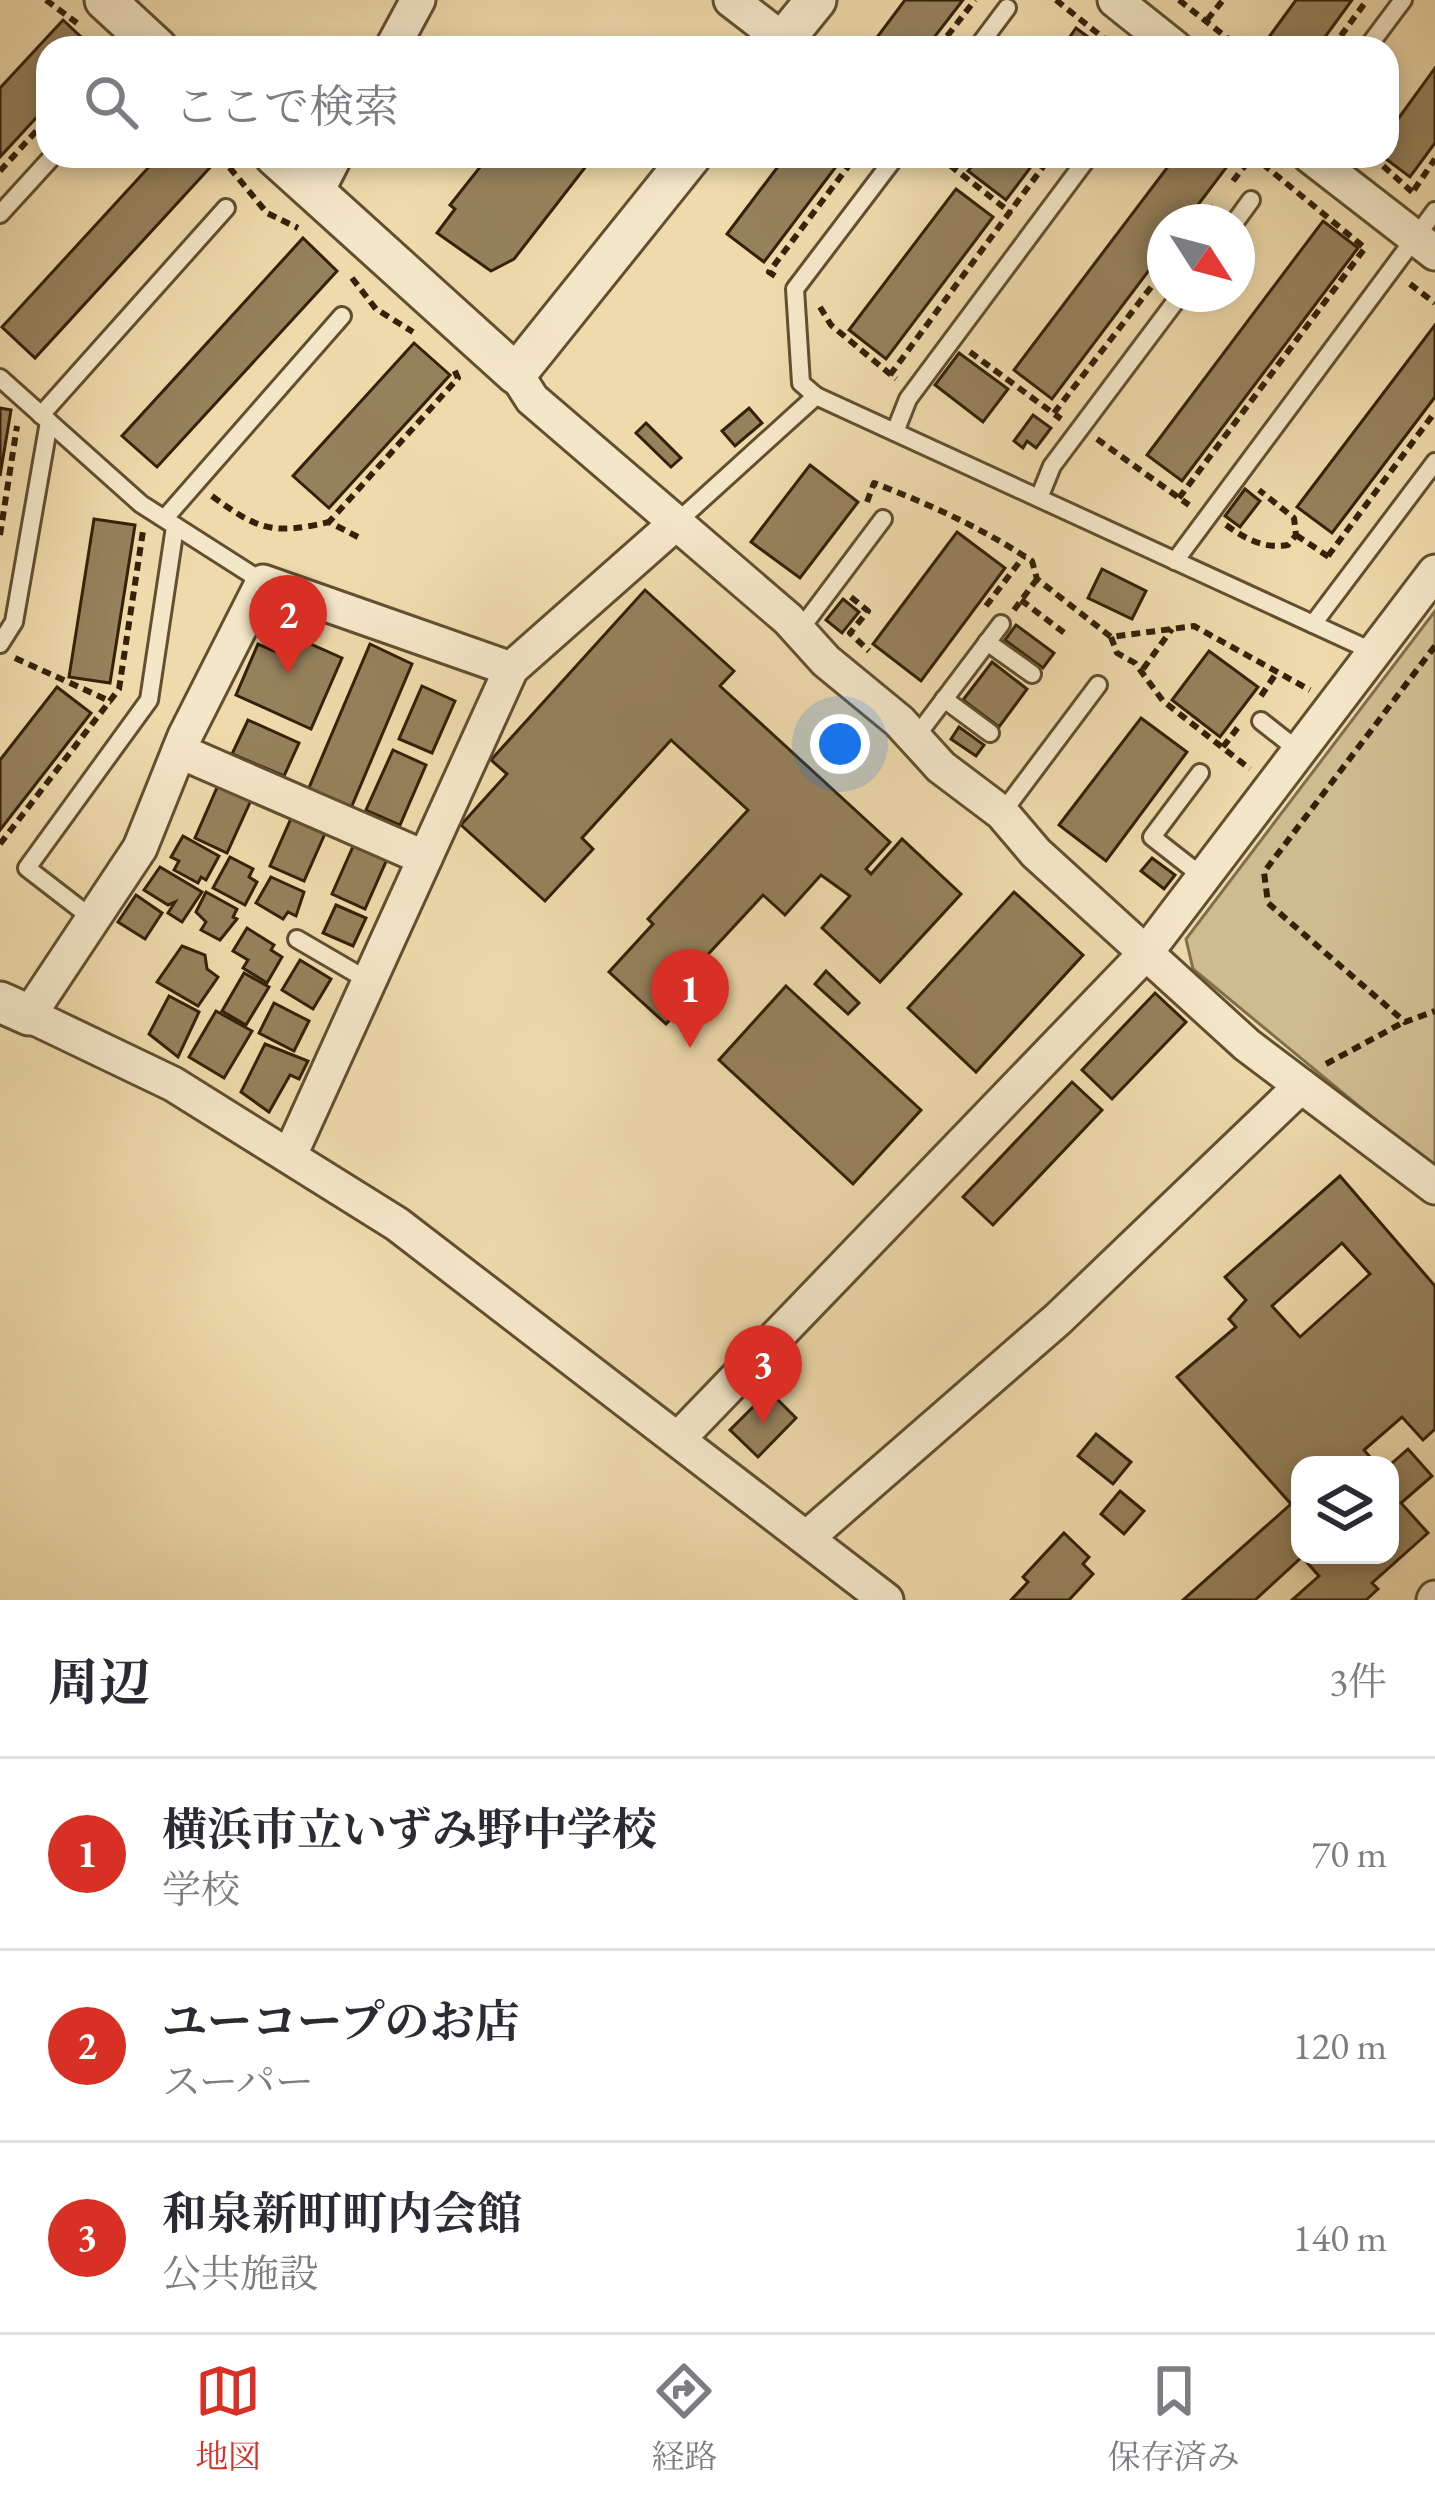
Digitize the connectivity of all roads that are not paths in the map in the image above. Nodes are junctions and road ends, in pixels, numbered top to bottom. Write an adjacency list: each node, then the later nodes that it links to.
1 (105, 0): 8 (street)
2 (418, 0): 9 (street)
3 (731, 0): 10 (street)
4 (816, 0): 11 (street)
5 (1115, 0): 13 (street)
6 (1403, 0): 14 (lane)
7 (1007, 8): 12 (lane)
8 (144, 36)
9 (398, 36)
10 (771, 36)
11 (787, 36)
12 (986, 36)
13 (1160, 36)
14 (1376, 36)
15 (42, 168): 26 (lane)
16 (288, 168): 22 (street)
17 (329, 168): 22 (street)
18 (681, 168): 30 (street)
19 (887, 168): 32 (lane)
20 (1080, 168): 34 (lane)
21 (1331, 168): 27 (street)
22 (316, 193): 30 (street)
23 (1251, 200): 24 (lane)
24 (1248, 204)
25 (226, 208): 33 (lane)
26 (0, 214)
27 (1419, 219): 40 (lane)
28 (1168, 312): 36 (lane)
29 (342, 316): 38 (lane)
30 (516, 374): 39 (street)
31 (0, 378): 33 (lane)
32 (816, 396): 34 (lane); 39 (lane)
33 (45, 418): 38 (lane); 47 (lane)
34 (895, 432): 36 (lane)
35 (1435, 462): 44 (lane)
36 (1039, 498): 40 (lane)
37 (883, 519): 45 (lane)
38 (170, 523): 42 (lane); 62 (lane)
39 (676, 523): 45 (street); 49 (street)
40 (1175, 561): 44 (lane)
41 (1435, 572): 48 (street)
42 (263, 582): 49 (street); 56 (street)
43 (1001, 624): 46 (lane)
44 (1313, 624): 48 (lane)
45 (799, 631): 55 (street)
46 (987, 642): 50 (lane); 52 (lane)
47 (4, 650)
48 (1374, 652): 57 (street)
49 (511, 669): 60 (street)
50 (1032, 674)
51 (1098, 685): 59 (lane)
52 (944, 699): 54 (lane); 55 (lane)
53 (1261, 721): 57 (lane)
54 (990, 733)
55 (915, 738): 59 (street)
56 (179, 751): 60 (street); 62 (street)
57 (1299, 751): 61 (street)
58 (1200, 773): 61 (lane)
59 (1002, 813): 64 (street)
60 (425, 858): 65 (street)
61 (1203, 877): 64 (street)
62 (93, 919): 66 (street)
63 (297, 939): 65 (lane)
64 (1145, 954): 67 (street); 70 (street)
65 (369, 981): 68 (street)
66 (14, 1009): 68 (street)
67 (1313, 1076): 69 (street); 71 (street)
68 (290, 1155): 70 (street)
69 (1435, 1187)
70 (680, 1438): 71 (street)
71 (809, 1536): 72 (street)
72 (886, 1600)

